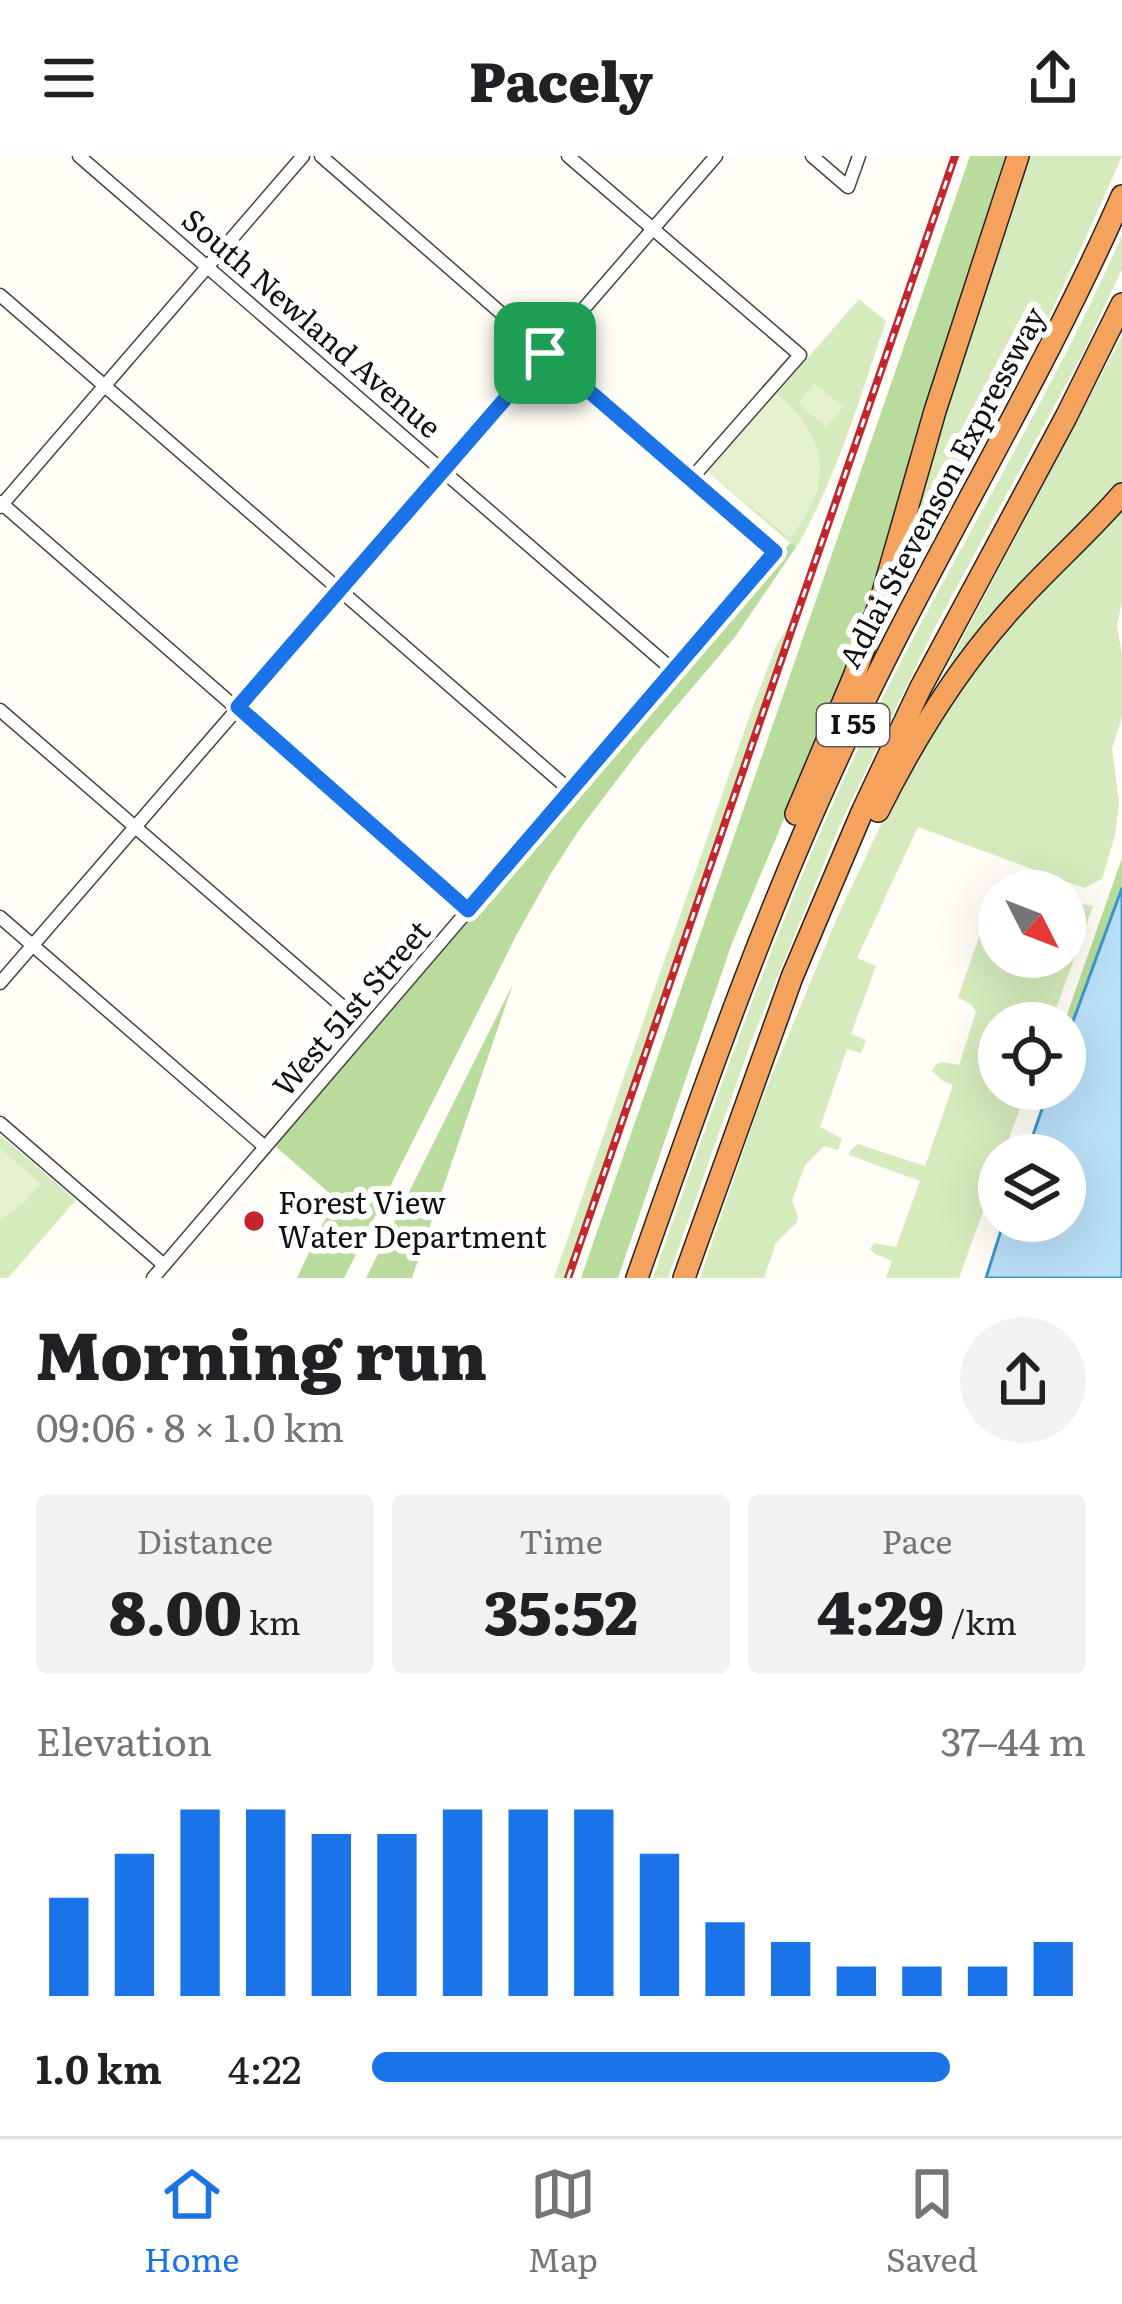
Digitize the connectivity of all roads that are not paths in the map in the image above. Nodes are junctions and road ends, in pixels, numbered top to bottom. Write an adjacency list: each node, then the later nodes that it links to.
1 (79, 156): 11 (street, South Newland Avenue)
2 (303, 156): 11 (street)
3 (321, 156): 14 (street)
4 (568, 156): 10 (street)
5 (716, 156): 10 (street)
6 (812, 156): 7 (street)
7 (859, 156)
8 (1018, 156): 32 (highway)
9 (1122, 196): 32 (highway, Adlai Stevenson Expressway / I 55)
10 (652, 229): 14 (street); 17 (street)
11 (207, 266): 15 (street); 16 (street, South Newland Avenue)
12 (0, 295): 15 (street)
13 (1122, 304): 29 (highway, I 55)
14 (545, 353): 16 (street); 17 (street)
15 (105, 385): 19 (street); 20 (street)
16 (444, 470): 20 (street); 21 (street, South Newland Avenue)
17 (691, 479): 21 (street, West 51st Street)
18 (1122, 494): 29 (highway)
19 (1, 504): 22 (street)
20 (340, 590): 22 (street); 24 (street)
21 (674, 671): 24 (street, West 51st Street)
22 (238, 707): 25 (street); 26 (street)
23 (0, 710): 25 (street)
24 (571, 791): 26 (street, West 51st Street)
25 (135, 826): 28 (street); 31 (street)
26 (468, 910): 34 (street, West 51st Street)
27 (0, 917): 28 (street)
28 (33, 945): 30 (street); 34 (street)
29 (792, 977): 38 (highway, I 55)
30 (0, 982)
31 (350, 1013)
32 (723, 1032): 37 (highway, Adlai Stevenson Expressway / I 55)
33 (0, 1123): 35 (street)
34 (265, 1148): 35 (street, West 51st Street)
35 (164, 1265): 36 (street, West 51st Street)
36 (153, 1278)
37 (637, 1278)
38 (684, 1278)

